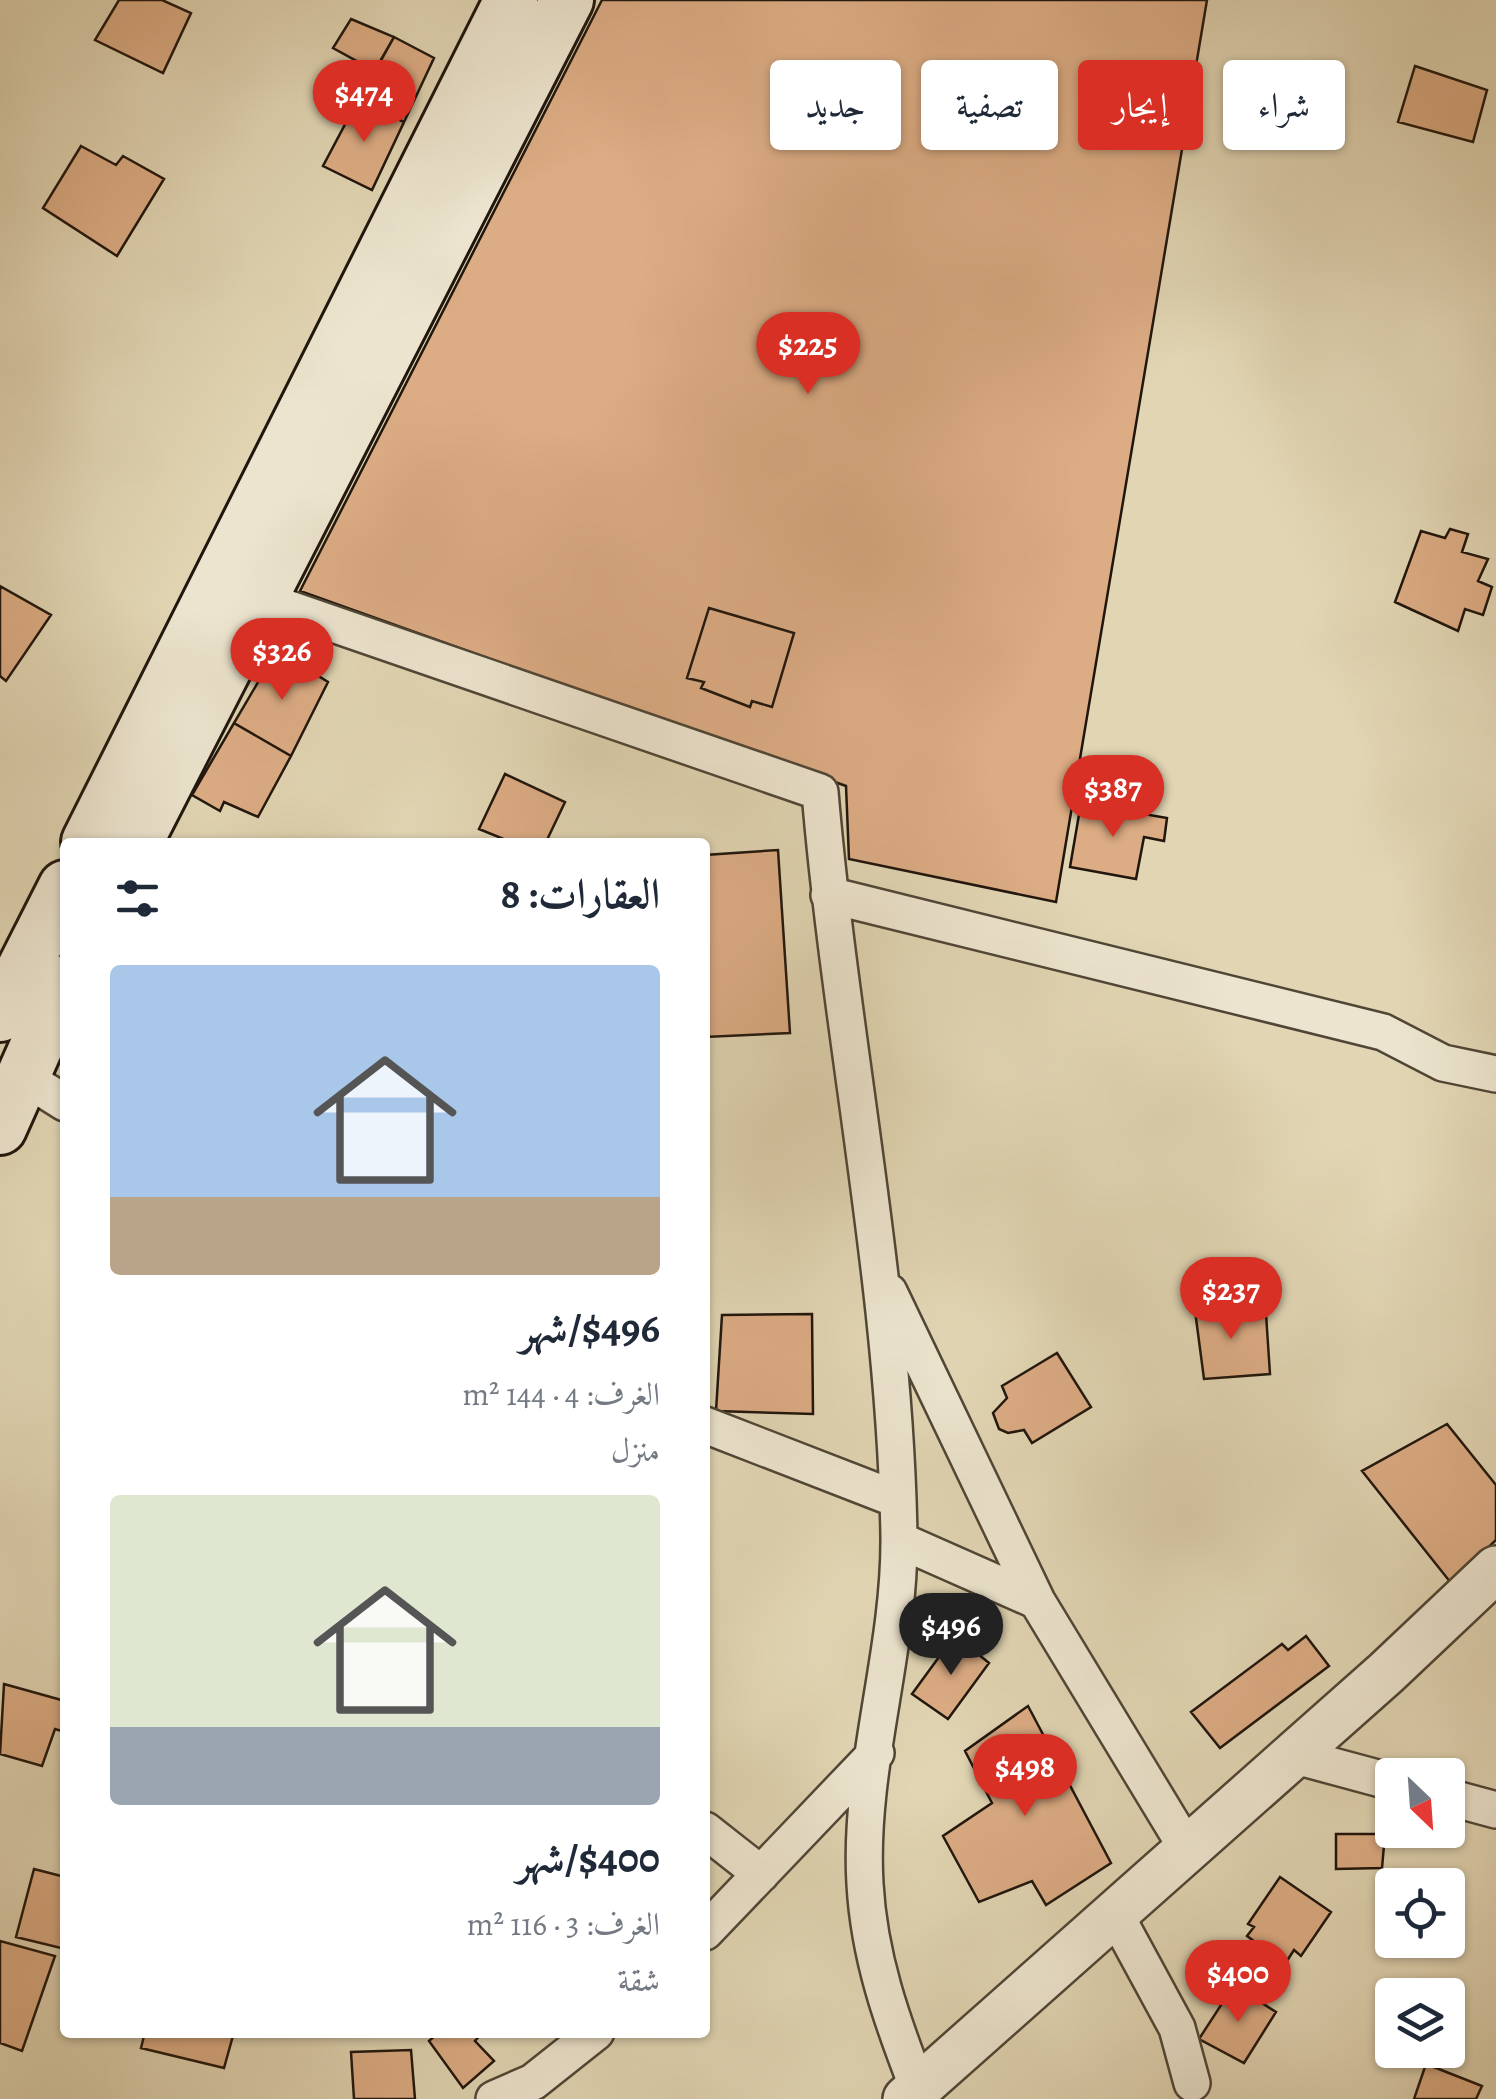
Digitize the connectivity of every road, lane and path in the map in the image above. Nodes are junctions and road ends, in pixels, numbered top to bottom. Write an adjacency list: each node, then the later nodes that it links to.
1 (511, 0): 3 (main road)
2 (566, 0): 3 (main road)
3 (240, 591): 4 (main road); 5 (main road); 6 (street)
4 (90, 838)
5 (138, 838)
6 (829, 895): 10 (street); 13 (street)
7 (60, 897): 8 (main road)
8 (2, 1005)
9 (60, 1007): 11 (main road)
10 (1496, 1074)
11 (43, 1090): 12 (main road)
12 (0, 1128)
13 (880, 1273): 15 (street); 18 (street)
14 (710, 1427): 15 (street)
15 (896, 1499): 16 (street)
16 (899, 1540): 18 (street); 19 (street)
17 (1496, 1569): 20 (street)
18 (1037, 1602): 25 (street)
19 (876, 1754): 26 (street); 31 (street)
20 (1292, 1755): 21 (street); 25 (street)
21 (1375, 1777)
22 (1465, 1801): 23 (street)
23 (1496, 1810)
24 (710, 1834): 26 (street)
25 (1186, 1848): 27 (street)
26 (761, 1874): 28 (street)
27 (1114, 1912): 30 (street); 31 (street)
28 (710, 1927)
29 (588, 2038): 32 (street)
30 (1192, 2083)
31 (912, 2093)
32 (494, 2099)

